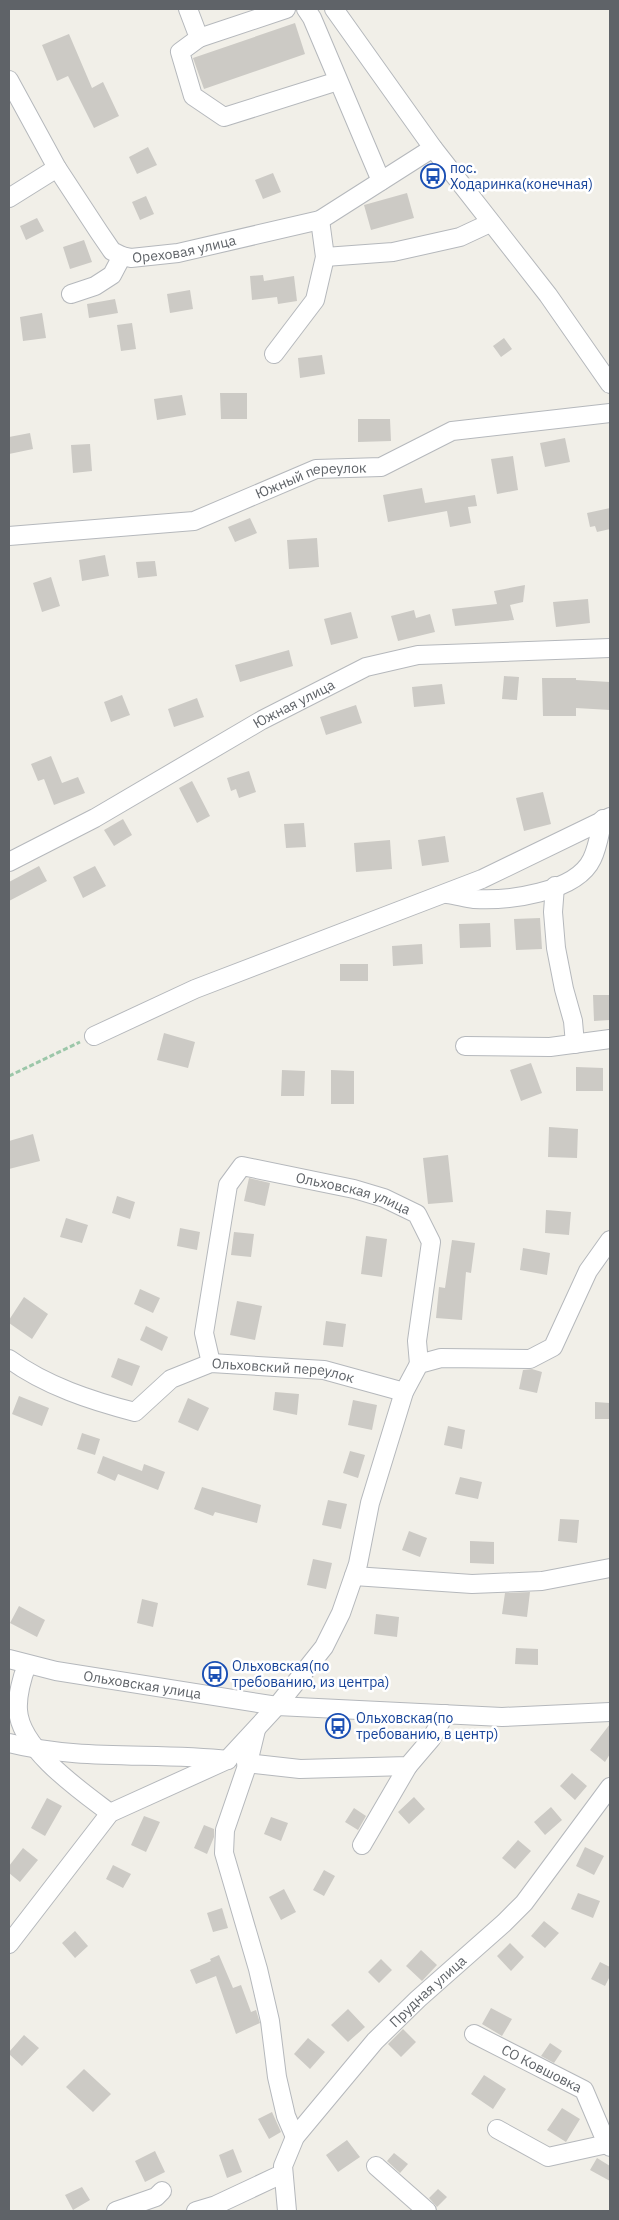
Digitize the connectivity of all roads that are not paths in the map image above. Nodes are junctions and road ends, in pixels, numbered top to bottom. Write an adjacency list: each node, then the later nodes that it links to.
1 (188, 9): 5 (street)
2 (286, 9): 5 (street)
3 (306, 9): 7 (street)
4 (334, 9): 8 (street)
5 (199, 38): 7 (street)
6 (9, 80): 9 (street, Ореховая улица)
7 (338, 81): 10 (street)
8 (433, 148): 10 (street, Ореховая улица); 13 (street)
9 (57, 168): 11 (street); 14 (street, Ореховая улица)
10 (381, 181): 12 (street, Ореховая улица)
11 (9, 198)
12 (320, 220): 14 (street, Ореховая улица); 15 (street)
13 (490, 223): 15 (street); 18 (street)
14 (122, 256): 16 (street)
15 (325, 257): 17 (street)
16 (71, 294)
17 (274, 354)
18 (610, 384)
19 (610, 412): 20 (street, Южный переулок)
20 (9, 536)
21 (610, 648): 23 (street, Южная улица)
22 (607, 818): 24 (street); 25 (street)
23 (9, 862)
24 (555, 886): 25 (street); 28 (street)
25 (447, 894): 26 (street)
26 (94, 1036)
27 (610, 1039): 28 (street)
28 (575, 1044): 29 (street)
29 (465, 1046)
30 (610, 1240): 33 (street)
31 (9, 1359): 32 (street, Ольховский переулок)
32 (211, 1363): 33 (street, Ольховская улица); 34 (street, Ольховский переулок)
33 (420, 1364): 34 (street)
34 (404, 1392): 36 (street)
35 (610, 1568): 36 (street)
36 (354, 1576): 39 (street)
37 (9, 1659): 38 (street, Ольховская улица)
38 (28, 1664): 39 (street, Ольховская улица); 44 (street)
39 (277, 1706): 41 (street, Ольховская улица); 42 (street)
40 (610, 1712): 41 (street, Ольховская улица)
41 (445, 1714): 47 (street)
42 (256, 1729): 45 (street); 46 (street)
43 (9, 1743): 44 (street)
44 (38, 1751): 45 (street); 49 (street)
45 (227, 1760): 46 (street); 49 (street)
46 (247, 1763): 47 (street); 54 (street)
47 (408, 1766): 50 (street)
48 (610, 1787): 54 (street, Прудная улица)
49 (110, 1813): 51 (street)
50 (362, 1845)
51 (9, 1944)
52 (474, 2034): 55 (street, СО Ковшовка)
53 (497, 2129): 55 (street, СО Ковшовка)
54 (295, 2137): 57 (street, Прудная улица)
55 (608, 2146)
56 (376, 2166): 62 (street)
57 (282, 2174): 60 (street); 61 (street, Прудная улица)
58 (162, 2191): 59 (street)
59 (116, 2211)
60 (196, 2211)
61 (287, 2211)
62 (427, 2211)

